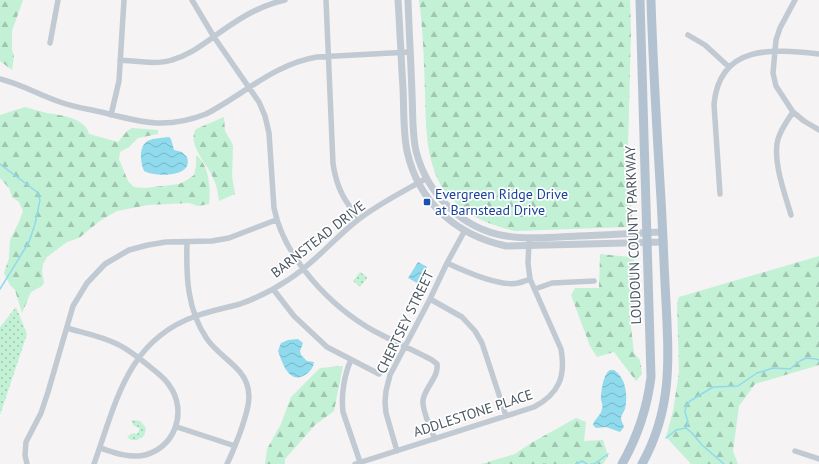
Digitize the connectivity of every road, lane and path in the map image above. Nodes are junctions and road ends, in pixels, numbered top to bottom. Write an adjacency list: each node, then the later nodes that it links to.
1 (58, 0): 13 (street)
2 (124, 0): 19 (street)
3 (192, 0): 12 (street)
4 (285, 0): 12 (street)
5 (326, 0): 18 (street)
6 (398, 0): 15 (street)
7 (408, 0): 16 (street)
8 (640, 0): 34 (main road, LOUDOUN COUNTY PARKWAY)
9 (651, 0): 33 (main road, LOUDOUN COUNTY PARKWAY)
10 (795, 0): 14 (street)
11 (688, 35): 20 (street)
12 (214, 37): 19 (street); 22 (street)
13 (50, 43)
14 (774, 51): 17 (street); 20 (street); 23 (street)
15 (401, 52): 16 (street); 18 (street); 27 (street)
16 (410, 52): 26 (street)
17 (819, 54)
18 (329, 56): 22 (street); 30 (street)
19 (120, 60): 24 (street)
20 (729, 67): 28 (street)
21 (0, 79): 24 (street)
22 (249, 88): 24 (street); 31 (street)
23 (793, 112): 25 (street); 29 (street)
24 (111, 115)
25 (819, 130)
26 (427, 178): 27 (street, BARNSTEAD DRIVE); 35 (street)
27 (418, 183): 30 (street, BARNSTEAD DRIVE); 32 (street)
28 (720, 194)
29 (791, 215)
30 (359, 219): 41 (street, BARNSTEAD DRIVE)
31 (276, 220): 36 (street); 41 (street)
32 (464, 232): 39 (street); 40 (street, CHERTSEY STREET)
33 (663, 232): 34 (street); 38 (main road, LOUDOUN COUNTY PARKWAY)
34 (646, 233): 35 (street); 37 (main road, LOUDOUN COUNTY PARKWAY)
35 (529, 238): 39 (street, ADDLESTONE PLACE)
36 (187, 242): 47 (street); 48 (street)
37 (646, 242): 38 (street); 39 (street); 65 (main road, LOUDOUN COUNTY PARKWAY)
38 (664, 242): 66 (main road, LOUDOUN COUNTY PARKWAY)
39 (528, 246): 42 (street, ADDLESTONE PLACE)
40 (447, 263): 42 (street); 46 (street, CHERTSEY STREET)
41 (304, 269): 44 (street, BARNSTEAD DRIVE); 49 (street)
42 (530, 279): 45 (street, ADDLESTONE PLACE)
43 (594, 281): 45 (street)
44 (273, 289): 47 (street, BARNSTEAD DRIVE); 51 (street)
45 (535, 289): 53 (street, ADDLESTONE PLACE)
46 (430, 299): 49 (street, CHERTSEY STREET); 53 (street)
47 (196, 316): 50 (street, BARNSTEAD DRIVE); 56 (street)
48 (67, 328): 50 (street); 62 (street)
49 (405, 346): 55 (street); 58 (street, CHERTSEY STREET)
50 (138, 357): 54 (street); 57 (street, BARNSTEAD DRIVE)
51 (351, 360): 52 (street); 61 (street)
52 (378, 374)
53 (506, 416): 55 (street, ADDLESTONE PLACE)
54 (176, 426): 56 (street); 57 (street)
55 (435, 439): 58 (street, ADDLESTONE PLACE)
56 (235, 446): 64 (street)
57 (100, 448): 63 (street, BARNSTEAD DRIVE)
58 (397, 451): 61 (street, ADDLESTONE PLACE)
59 (795, 451): 60 (street)
60 (819, 459)
61 (357, 463)
62 (27, 464)
63 (94, 464)
64 (227, 464)
65 (622, 464)
66 (642, 464)

